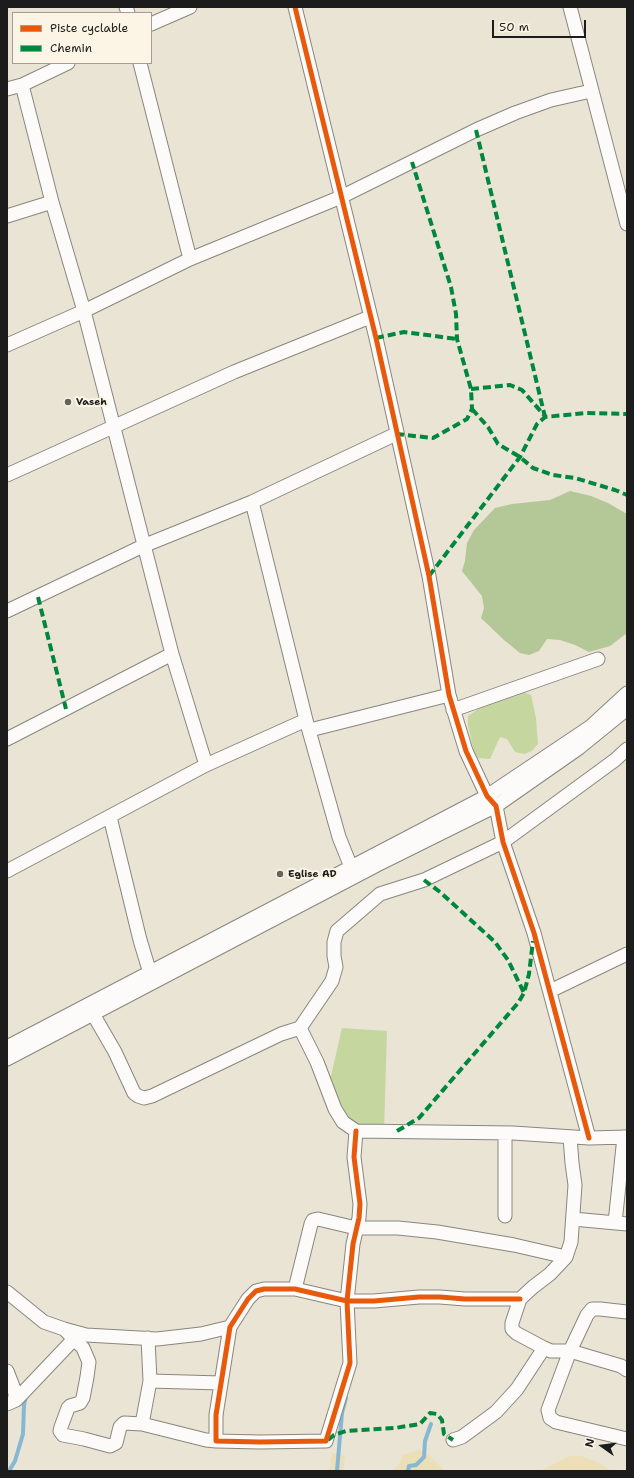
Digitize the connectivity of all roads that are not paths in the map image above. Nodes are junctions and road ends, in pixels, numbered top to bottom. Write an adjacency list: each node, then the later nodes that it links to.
1 (190, 7): 4 (street)
2 (295, 7): 11 (street)
3 (570, 7): 9 (street)
4 (152, 24)
5 (66, 64): 7 (street)
6 (140, 64): 15 (street)
7 (22, 85): 8 (street); 12 (street)
8 (7, 89)
9 (591, 91): 10 (street); 11 (street)
10 (623, 196): 14 (street)
11 (341, 198): 15 (street); 17 (street)
12 (52, 202): 13 (street); 16 (street)
13 (7, 216)
14 (627, 224)
15 (190, 259): 16 (street)
16 (84, 311): 18 (street); 19 (street)
17 (370, 317): 19 (street); 20 (street)
18 (7, 345)
19 (112, 428): 21 (street); 23 (street)
20 (396, 434): 22 (street); 28 (street)
21 (7, 475)
22 (252, 502): 23 (street); 31 (street)
23 (143, 546): 24 (street); 25 (street)
24 (7, 611)
25 (172, 654): 32 (street); 34 (street)
26 (598, 659): 30 (street)
27 (627, 693): 35 (street)
28 (449, 695): 30 (street); 31 (street)
29 (627, 709): 36 (street)
30 (453, 710): 35 (street)
31 (308, 725): 34 (street); 39 (street)
32 (7, 739)
33 (627, 749): 38 (street)
34 (206, 765): 37 (street)
35 (487, 796): 36 (street); 39 (street)
36 (496, 806): 38 (street); 44 (street)
37 (110, 817): 40 (street); 42 (street)
38 (503, 842): 43 (street); 45 (street)
39 (351, 867): 42 (street)
40 (7, 871)
41 (627, 954): 43 (street)
42 (150, 973): 46 (street)
43 (550, 991): 52 (street)
44 (93, 1014): 45 (street); 47 (street)
45 (300, 1028): 48 (street)
46 (7, 1047)
47 (7, 1058)
48 (356, 1131): 49 (street); 56 (street)
49 (505, 1132): 50 (street); 53 (street)
50 (570, 1137): 52 (street); 54 (street)
51 (625, 1137): 52 (street); 55 (street)
52 (589, 1138)
53 (505, 1216)
54 (573, 1219): 55 (street); 57 (street)
55 (621, 1224)
56 (356, 1228): 57 (street); 58 (street); 61 (street)
57 (566, 1257): 60 (street)
58 (295, 1289): 61 (street); 63 (street)
59 (7, 1292): 64 (street)
60 (520, 1299): 61 (street); 67 (street)
61 (347, 1301): 77 (street)
62 (627, 1312): 68 (street)
63 (230, 1327): 65 (street); 72 (street)
64 (64, 1329): 65 (street); 66 (street)
65 (148, 1338): 71 (street)
66 (74, 1339): 73 (street); 74 (street)
67 (544, 1348): 68 (street); 76 (street)
68 (570, 1351): 69 (street); 75 (street)
69 (627, 1370)
70 (7, 1371): 73 (street)
71 (150, 1381): 72 (street); 74 (street)
72 (221, 1383): 77 (street)
73 (11, 1402)
74 (142, 1424): 77 (street)
75 (627, 1439)
76 (453, 1440)
77 (216, 1441)

